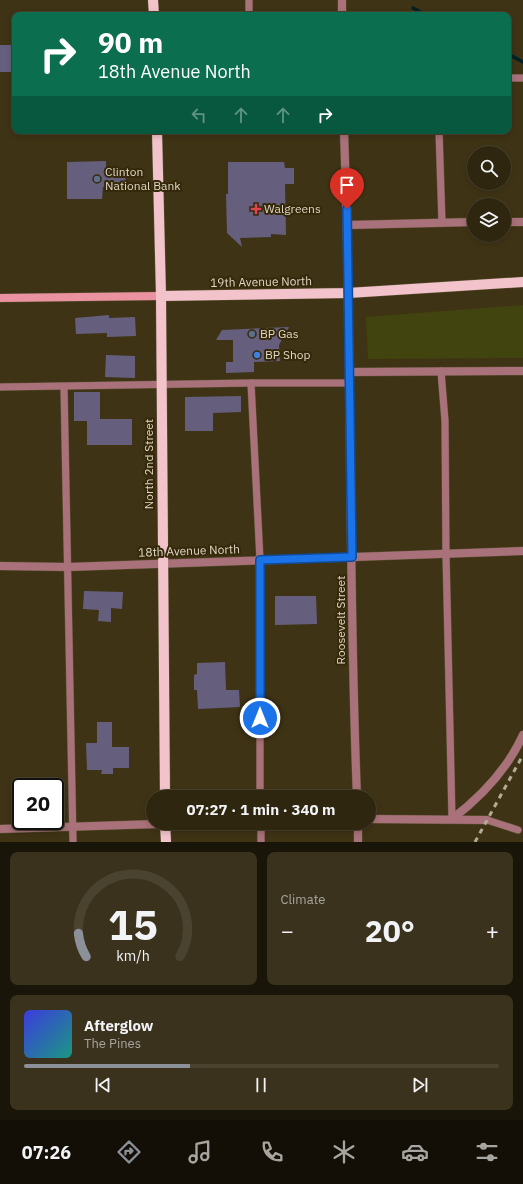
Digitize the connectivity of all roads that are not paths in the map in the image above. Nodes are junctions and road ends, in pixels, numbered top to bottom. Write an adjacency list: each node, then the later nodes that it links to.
1 (153, 0): 4 (main road)
2 (249, 0): 5 (lane)
3 (342, 0): 6 (street)
4 (154, 12)
5 (249, 12)
6 (342, 12)
7 (511, 78): 8 (lane)
8 (523, 78)
9 (157, 134): 19 (main road, North 2nd Street)
10 (344, 134): 16 (street, Roosevelt Street)
11 (439, 134): 15 (lane)
12 (467, 222): 15 (street)
13 (511, 222): 14 (street)
14 (523, 222)
15 (442, 223): 16 (street)
16 (348, 224): 18 (street, Roosevelt Street)
17 (523, 282): 18 (main road, 19th Avenue North)
18 (348, 293): 19 (main road, 19th Avenue North); 22 (street, Roosevelt Street)
19 (161, 296): 20 (main road, 19th Avenue North); 26 (main road, North 2nd Street)
20 (0, 298)
21 (523, 371): 23 (street)
22 (350, 372): 23 (street); 25 (street, Roosevelt Street)
23 (442, 372): 30 (lane)
24 (251, 383): 25 (lane); 26 (lane); 32 (lane)
25 (349, 383): 31 (street, Roosevelt Street)
26 (162, 385): 27 (lane); 33 (main road, North 2nd Street)
27 (64, 386): 28 (lane); 35 (lane)
28 (0, 387)
29 (523, 551): 30 (street, 18th Avenue North)
30 (446, 554): 31 (street, 18th Avenue North); 41 (lane)
31 (352, 557): 32 (street, 18th Avenue North); 39 (street, Roosevelt Street)
32 (260, 560): 33 (street, 18th Avenue North); 38 (lane)
33 (162, 564): 35 (street, 18th Avenue North); 37 (main road, North 2nd Street)
34 (0, 566): 35 (street, 18th Avenue North)
35 (68, 567): 44 (lane)
36 (523, 736): 41 (street)
37 (165, 790)
38 (260, 790)
39 (357, 790)
40 (376, 819): 41 (street)
41 (452, 819): 42 (street)
42 (487, 820): 49 (lane)
43 (146, 824): 44 (street)
44 (73, 826): 45 (street); 50 (lane)
45 (0, 829)
46 (165, 830): 51 (main road)
47 (261, 830): 52 (lane)
48 (358, 830): 53 (street)
49 (518, 830)
50 (73, 842)
51 (166, 842)
52 (261, 842)
53 (358, 842)

